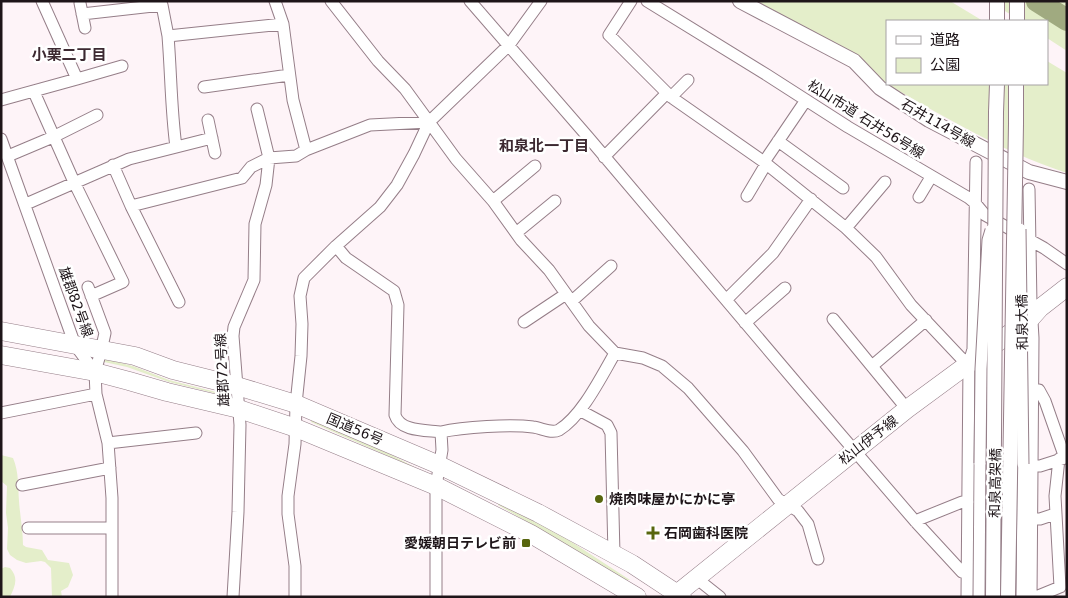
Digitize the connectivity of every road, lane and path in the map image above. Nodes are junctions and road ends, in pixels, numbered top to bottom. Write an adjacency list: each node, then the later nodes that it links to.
1 (42, 1): 19 (street)
2 (275, 1): 13 (street)
3 (331, 1): 31 (street)
4 (470, 1): 16 (street)
5 (541, 1): 16 (street)
6 (631, 1): 25 (street)
7 (647, 1): 27 (street, 松山市道 石井56号線)
8 (740, 1): 50 (street, 石井114号線)
9 (997, 1): 11 (street)
10 (1017, 1): 12 (street)
11 (997, 20)
12 (1017, 20)
13 (283, 24): 15 (street); 18 (street)
14 (85, 28): 15 (street)
15 (168, 36): 36 (street)
16 (509, 45): 31 (street); 40 (street)
17 (122, 66): 19 (street)
18 (289, 75): 23 (street); 37 (street)
19 (77, 79): 24 (street)
20 (688, 80): 25 (street)
21 (996, 85): 60 (street, 和泉大橋, bridge)
22 (1016, 85): 47 (street, 和泉大橋, bridge)
23 (204, 87)
24 (34, 92): 26 (street); 32 (street)
25 (669, 95): 40 (street); 43 (street)
26 (1, 100)
27 (806, 100): 35 (street); 46 (street, 松山市道 石井56号線)
28 (257, 109): 41 (street)
29 (97, 116): 32 (street)
30 (208, 120): 33 (street)
31 (428, 122): 37 (street); 56 (street); 65 (street)
32 (53, 137): 39 (street); 48 (street)
33 (212, 138): 36 (street); 38 (street)
34 (1, 139): 39 (street, 雄郡82号線)
35 (778, 141): 43 (street); 51 (street)
36 (176, 147): 44 (street)
37 (306, 150): 41 (street)
38 (215, 153)
39 (8, 156): 59 (street, 雄郡82号線)
40 (604, 157): 71 (street)
41 (269, 158): 61 (street); 88 (street, 雄郡72号線)
42 (976, 162): 58 (street)
43 (765, 163): 53 (street); 55 (street)
44 (113, 165): 48 (street); 61 (street)
45 (535, 166): 56 (street)
46 (932, 177): 54 (street); 58 (street, 松山市道 石井56号線)
47 (1015, 181): 86 (street, 和泉大橋, bridge); 105 (street, 和泉大橋, bridge)
48 (74, 182): 59 (street); 80 (street)
49 (885, 182): 62 (street)
50 (1067, 182)
51 (843, 188)
52 (1030, 189): 64 (street)
53 (747, 196)
54 (919, 197)
55 (811, 199): 62 (street); 71 (street)
56 (493, 201): 63 (street)
57 (555, 201): 63 (street)
58 (975, 203): 64 (street, 松山市道 石井56号線); 83 (street)
59 (26, 204): 79 (street, 雄郡82号線)
60 (996, 205): 85 (street, 和泉大橋, bridge); 128 (street, 和泉大橋, bridge)
61 (131, 206): 72 (street)
62 (846, 228): 75 (street)
63 (516, 233): 70 (street)
64 (1030, 241): 66 (street, 松山市道 石井56号線); 73 (street)
65 (336, 246): 91 (street); 97 (street)
66 (1067, 264)
67 (611, 266): 70 (street)
68 (1067, 287): 73 (main road, 松山伊予線)
69 (785, 288): 77 (street)
70 (569, 297): 76 (street); 81 (street)
71 (726, 300): 77 (street)
72 (178, 302)
73 (1032, 317): 83 (main road, 松山伊予線); 89 (street)
74 (833, 319): 84 (street)
75 (926, 320): 83 (street); 84 (street)
76 (524, 322)
77 (745, 323): 102 (street)
78 (1, 331): 79 (main road, 国道56号)
79 (75, 346): 80 (main road, 国道56号); 87 (street, 雄郡82号線)
80 (102, 351): 87 (street); 88 (main road, 国道56号)
81 (615, 353): 94 (street); 110 (street)
82 (1, 355): 87 (main road, 国道56号)
83 (969, 363): 92 (main road, 松山伊予線); 100 (street)
84 (872, 366): 92 (street)
85 (996, 369): 129 (street, 和泉高架橋, bridge)
86 (1011, 370): 130 (street, 和泉高架橋, bridge)
87 (94, 372): 90 (street); 93 (main road, 国道56号)
88 (237, 386): 91 (main road, 国道56号); 93 (street, 雄郡72号線)
89 (1033, 391): 101 (street); 103 (street)
90 (96, 394): 95 (street); 99 (street)
91 (296, 404): 96 (street); 104 (main road, 国道56号)
92 (907, 409): 102 (main road, 松山伊予線)
93 (239, 410): 96 (main road, 国道56号); 122 (street, 雄郡72号線)
94 (581, 411): 97 (street); 116 (street)
95 (1, 413)
96 (296, 428): 108 (main road, 国道56号); 123 (street)
97 (441, 432): 104 (street)
98 (196, 433): 99 (street)
99 (108, 443): 106 (street)
100 (968, 448): 101 (street); 109 (street)
101 (1033, 448): 105 (street)
102 (855, 450): 110 (main road, 松山伊予線); 113 (street)
103 (1064, 458): 105 (street); 111 (street)
104 (439, 465): 108 (street); 116 (main road, 国道56号)
105 (1028, 465): 112 (street); 131 (street)
106 (110, 468): 107 (street); 115 (street)
107 (22, 486)
108 (436, 486): 124 (street); 125 (main road, 国道56号)
109 (968, 502): 113 (street); 118 (street)
110 (787, 504): 117 (street); 119 (main road, 松山伊予線)
111 (1056, 514): 112 (street); 132 (street)
112 (1032, 519): 132 (street)
113 (915, 521): 118 (street)
114 (28, 528): 115 (street)
115 (112, 528): 121 (street)
116 (614, 554): 120 (main road, 国道56号)
117 (818, 559)
118 (967, 573): 127 (street)
119 (696, 578): 120 (main road, 松山伊予線); 126 (street)
120 (677, 596)
121 (112, 597)
122 (233, 597)
123 (295, 597)
124 (436, 597)
125 (637, 597)
126 (720, 597)
127 (967, 597)
128 (979, 597)
129 (993, 597)
130 (1008, 597)
131 (1022, 597)
132 (1031, 597)

